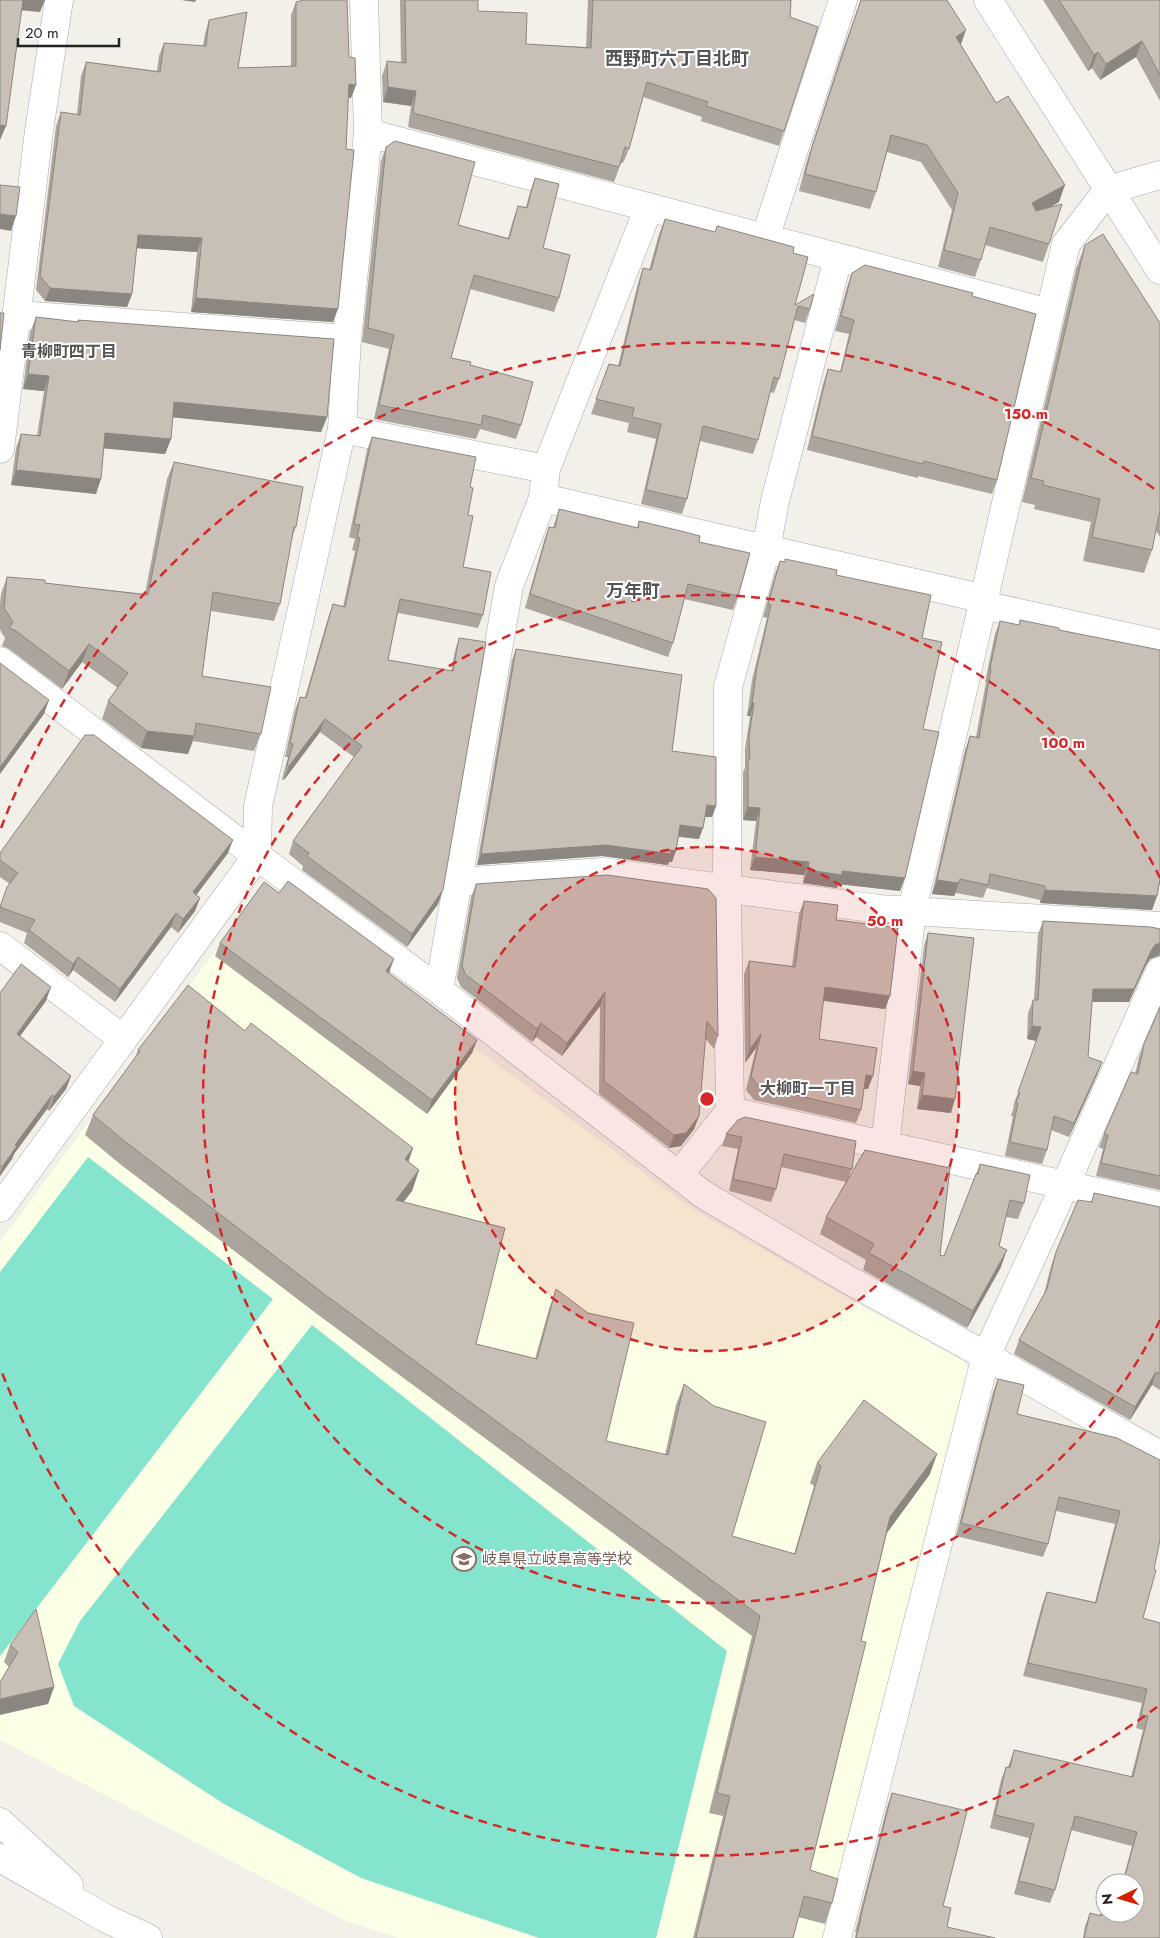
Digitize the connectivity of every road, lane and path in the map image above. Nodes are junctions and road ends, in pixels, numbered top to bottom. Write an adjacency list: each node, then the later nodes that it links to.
1 (59, 0): 13 (street)
2 (364, 0): 5 (street)
3 (843, 0): 9 (street)
4 (988, 0): 7 (street)
5 (368, 133): 8 (street); 14 (street)
6 (1160, 175): 7 (street)
7 (1108, 190): 11 (street); 12 (street)
8 (649, 207): 9 (street); 17 (street)
9 (765, 238): 10 (street)
10 (838, 258): 12 (street); 19 (street)
11 (1160, 270)
12 (1049, 313): 20 (street)
13 (18, 314): 14 (street); 16 (street)
14 (347, 339): 15 (street)
15 (342, 429): 17 (street); 23 (street)
16 (0, 449)
17 (546, 469): 18 (street)
18 (543, 498): 19 (street); 24 (street)
19 (766, 549): 20 (street); 25 (street)
20 (984, 602): 21 (street); 26 (street)
21 (1160, 644)
22 (0, 661): 23 (street)
23 (257, 856): 30 (street); 31 (street)
24 (457, 882): 25 (street); 30 (street)
25 (727, 888): 26 (street); 32 (street)
26 (912, 910): 27 (street); 33 (street)
27 (1160, 926)
28 (0, 946): 31 (street)
29 (1160, 971): 35 (street)
30 (439, 990): 34 (street)
31 (123, 1039): 37 (street)
32 (730, 1111): 33 (street); 34 (street)
33 (885, 1146): 35 (street)
34 (679, 1174): 38 (street)
35 (1065, 1185): 36 (street); 38 (street)
36 (1160, 1206)
37 (0, 1208)
38 (986, 1356): 39 (street); 44 (street)
39 (1160, 1455)
40 (0, 1822): 42 (street)
41 (0, 1858): 42 (street)
42 (107, 1919): 43 (street)
43 (148, 1938)
44 (837, 1938)

